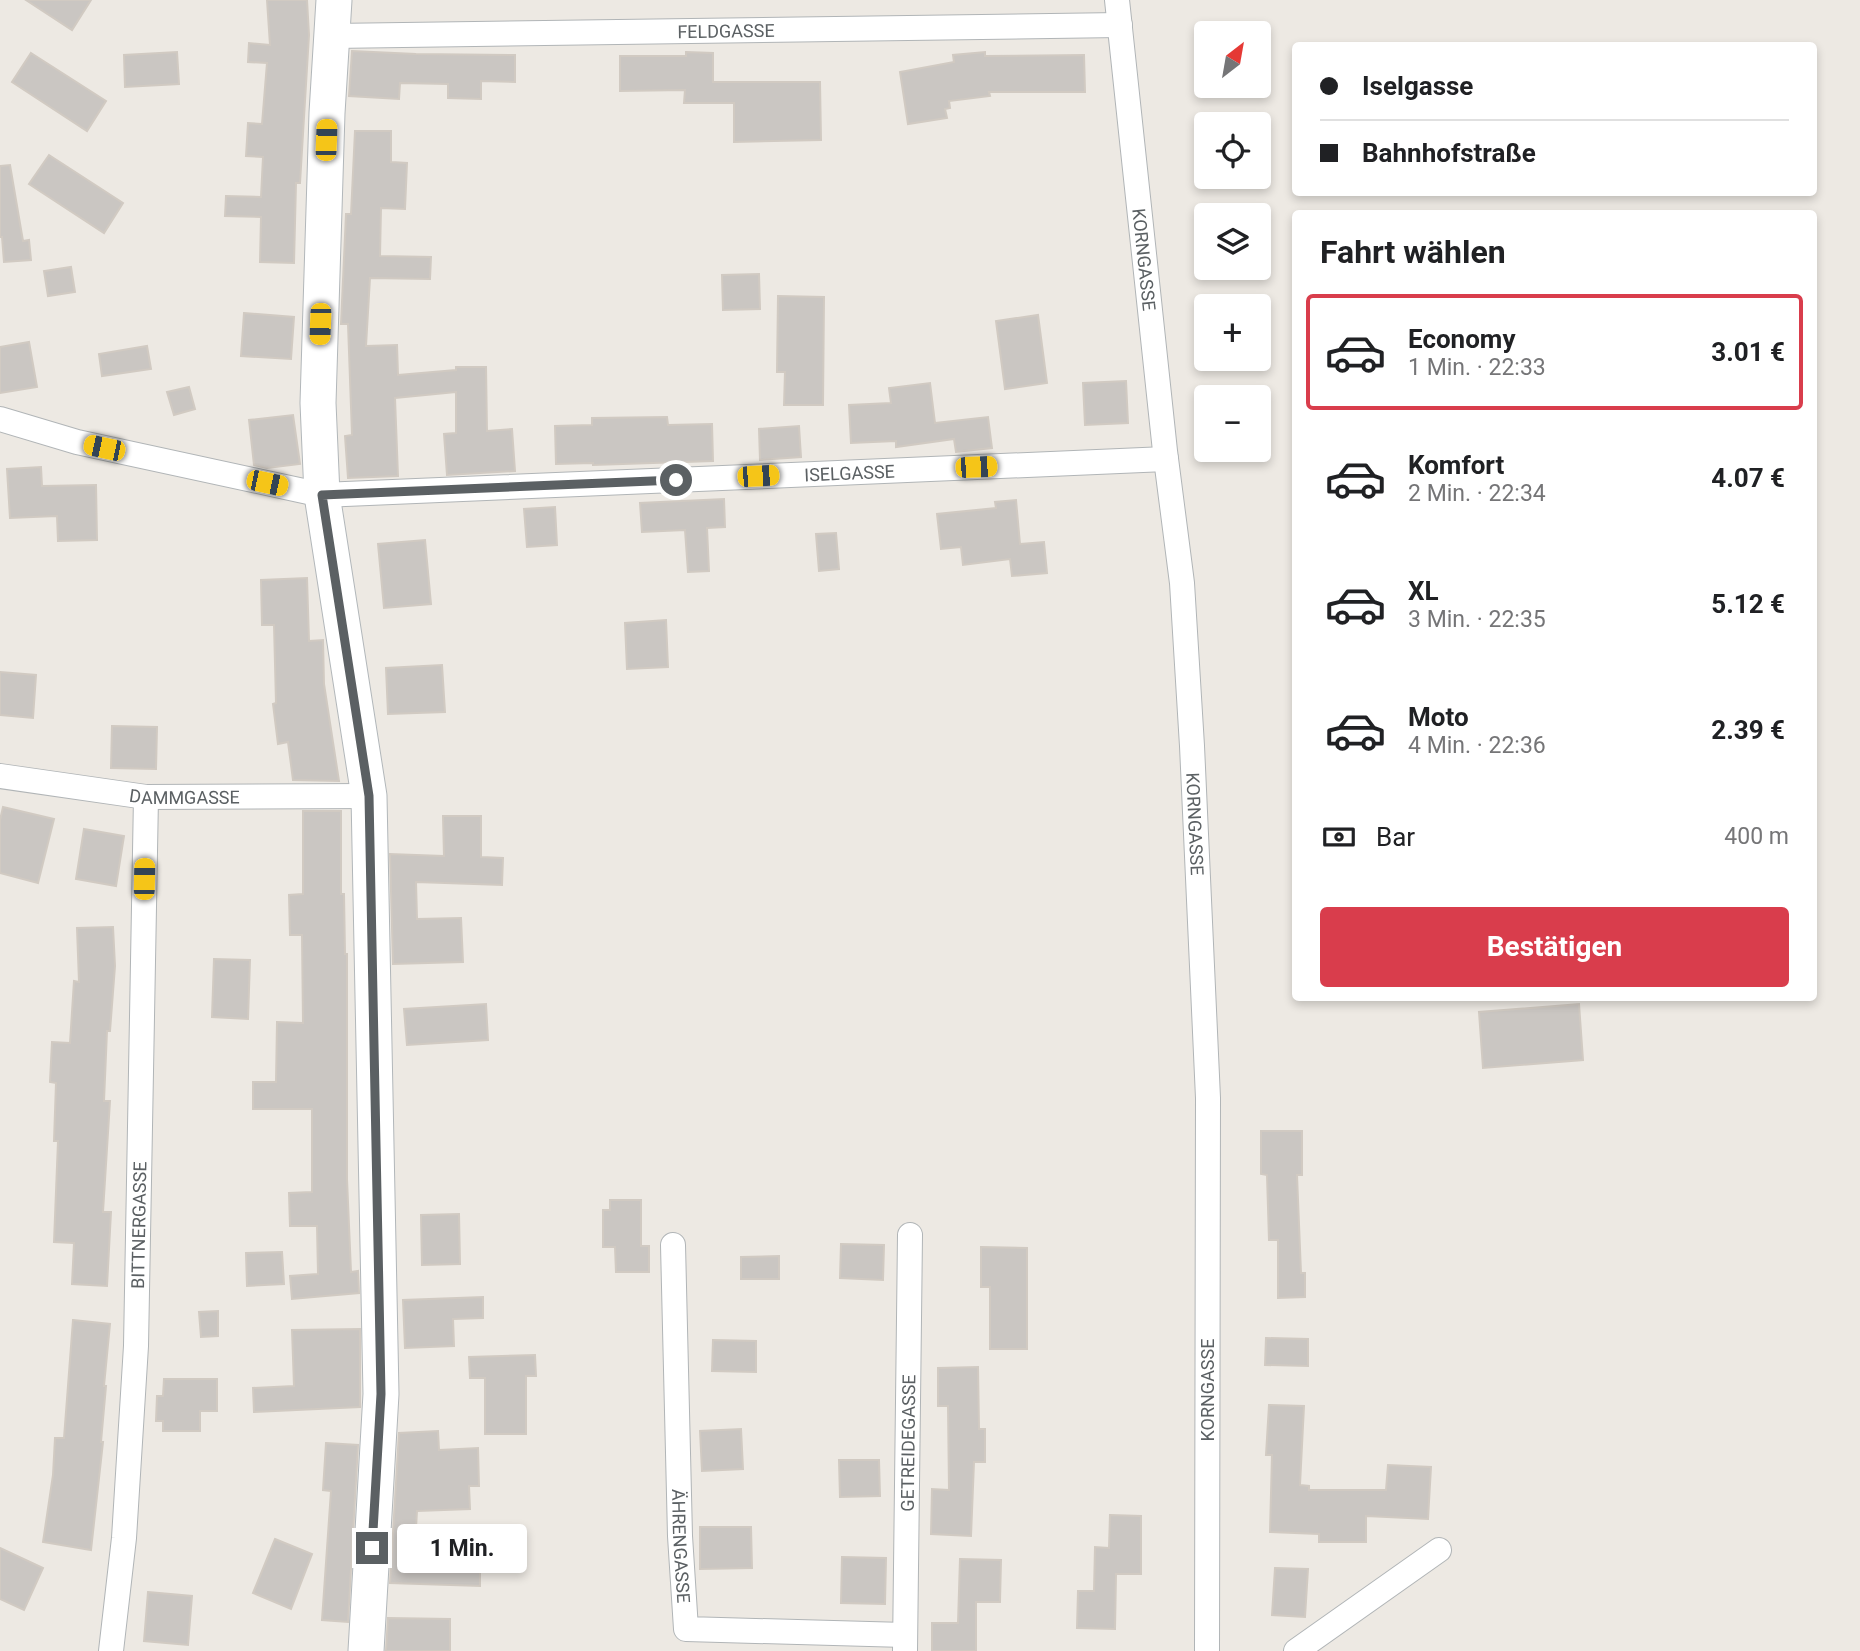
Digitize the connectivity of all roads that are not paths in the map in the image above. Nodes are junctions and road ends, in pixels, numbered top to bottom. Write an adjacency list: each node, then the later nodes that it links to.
1 (334, 0): 4 (street)
2 (1117, 0): 3 (street, KORNGASSE)
3 (1120, 25): 4 (street, FELDGASSE); 6 (street, KORNGASSE)
4 (332, 36): 7 (street)
5 (0, 419): 7 (street, ISELGASSE)
6 (1166, 459): 7 (street, ISELGASSE); 17 (street, KORNGASSE)
7 (322, 495): 9 (street)
8 (0, 776): 10 (street, DAMMGASSE)
9 (369, 796): 10 (street, DAMMGASSE); 16 (street)
10 (146, 797): 15 (street, BITTNERGASSE)
11 (910, 1235): 14 (street, GETREIDEGASSE)
12 (673, 1245): 14 (street, ÄHRENGASSE)
13 (1439, 1550): 18 (street)
14 (905, 1643)
15 (111, 1651)
16 (366, 1651)
17 (1207, 1651)
18 (1296, 1651)

